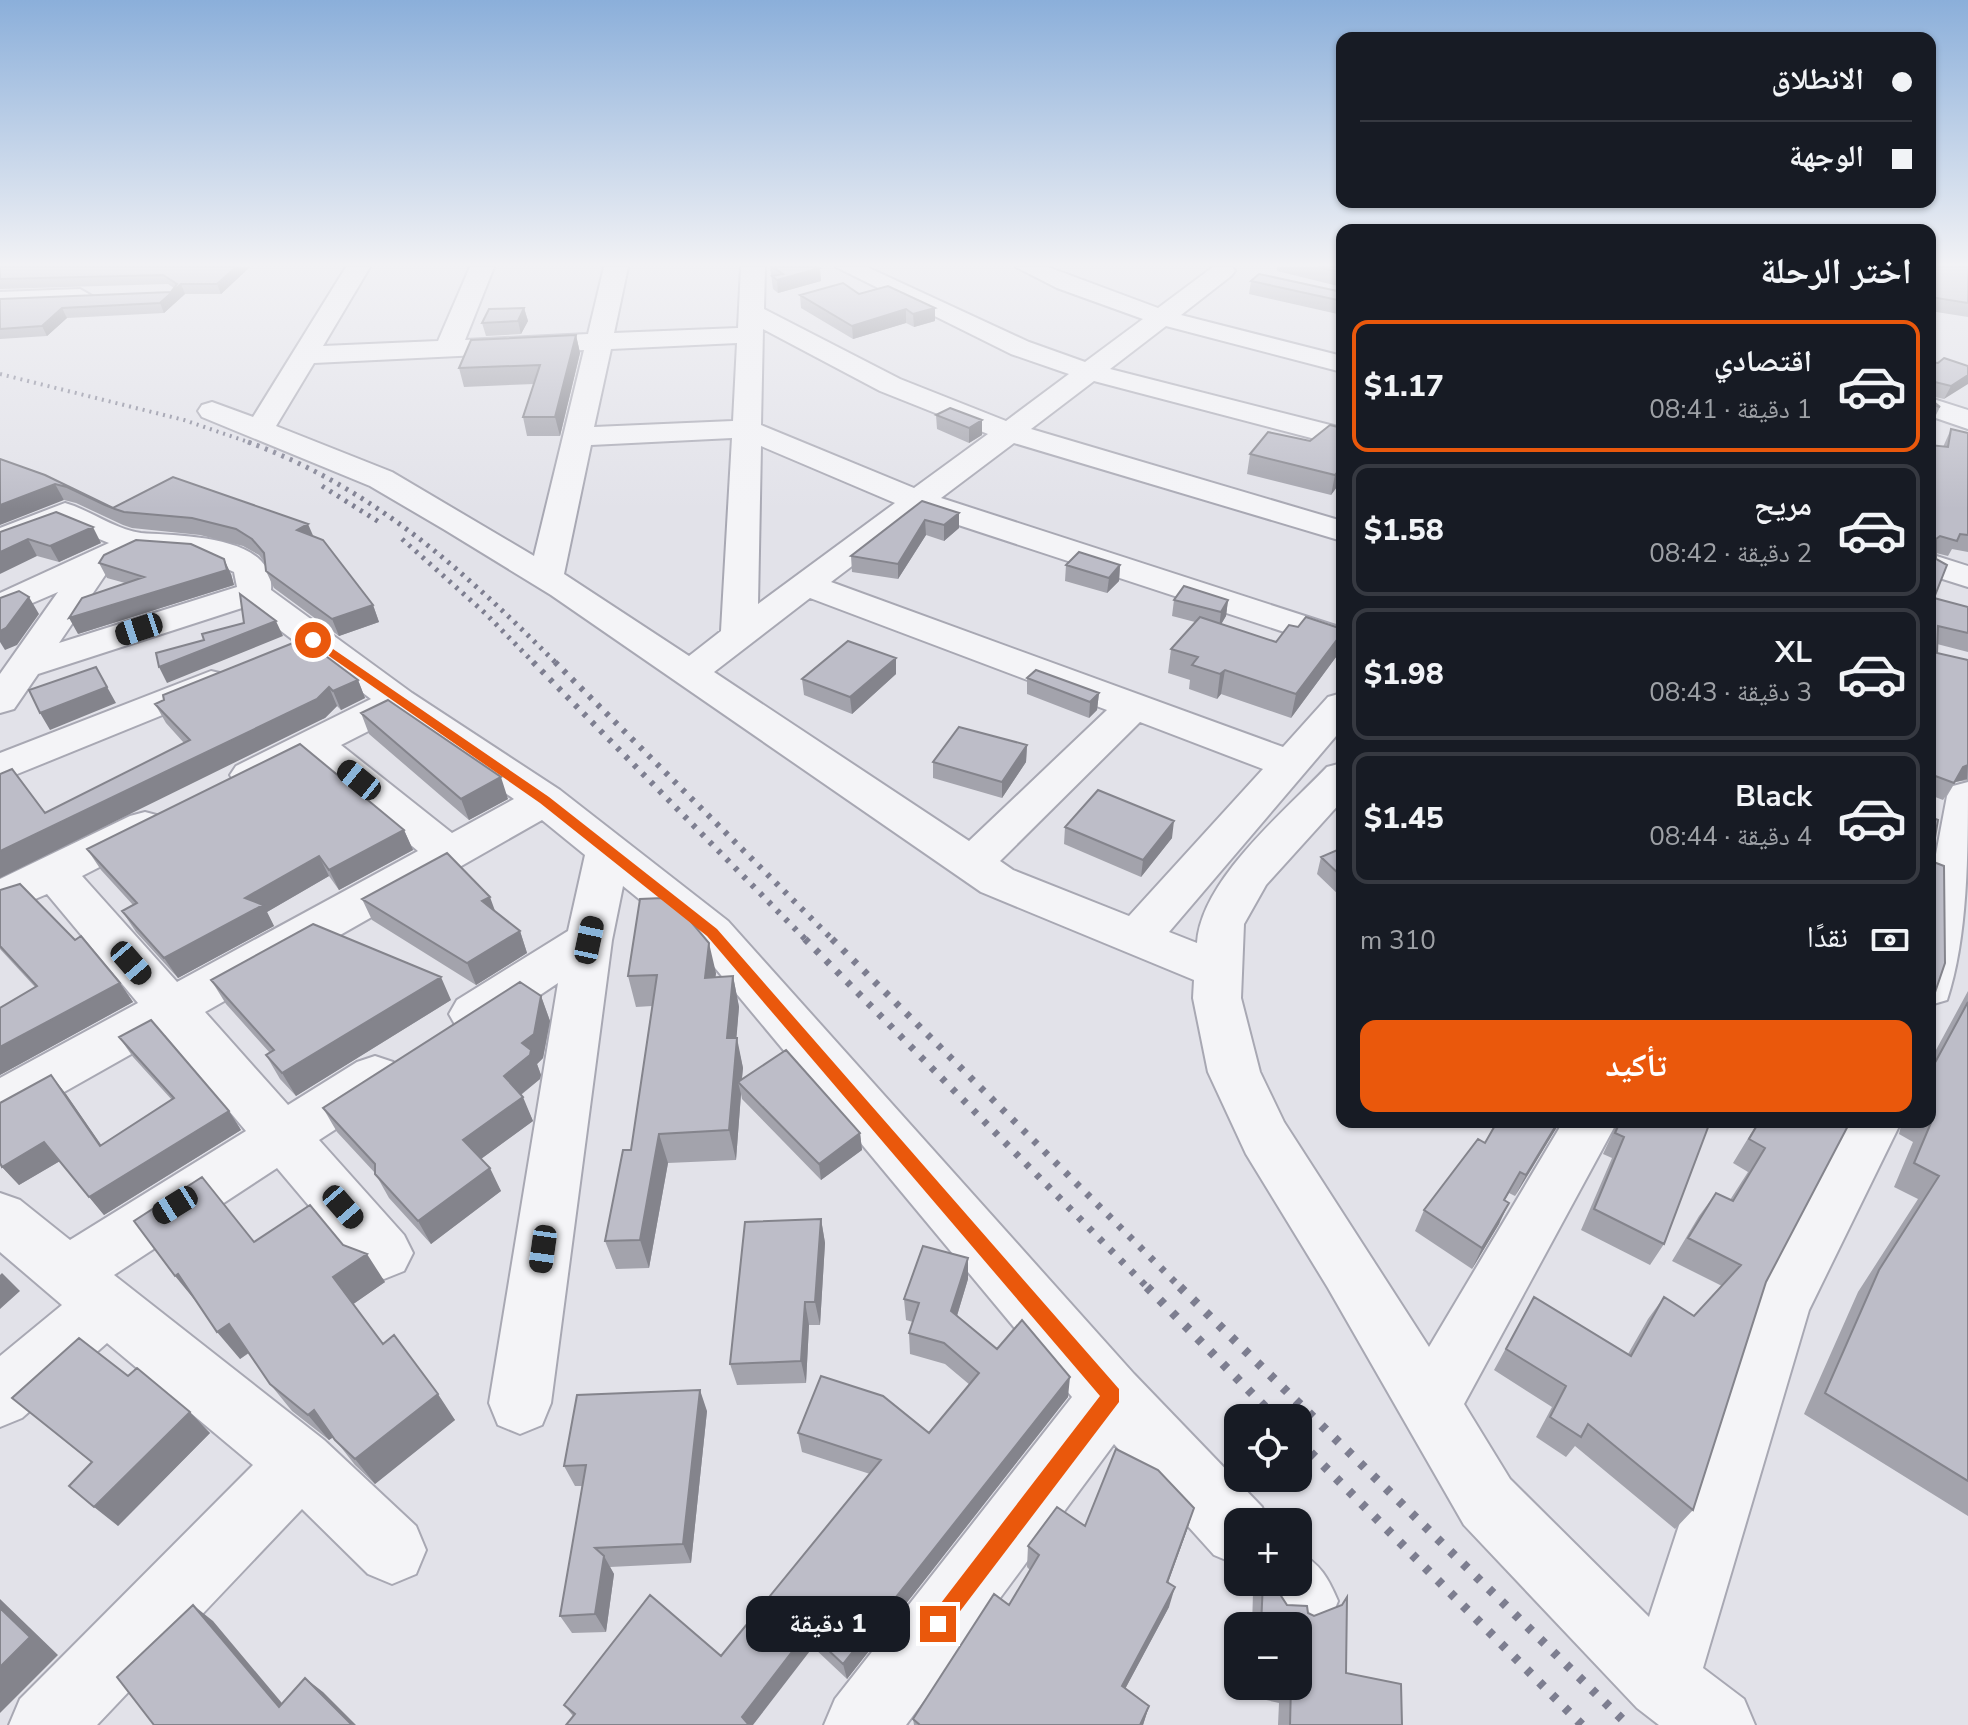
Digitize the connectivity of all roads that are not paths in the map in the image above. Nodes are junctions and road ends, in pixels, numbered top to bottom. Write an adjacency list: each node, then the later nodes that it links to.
1 (310, 348): 10 (street)
2 (480, 348): 9 (street)
3 (598, 348): 20 (street)
4 (749, 348): 17 (street)
5 (804, 348): 18 (street)
6 (1019, 348): 12 (street)
7 (1121, 348): 12 (street)
8 (1275, 348): 11 (street)
9 (448, 349): 10 (street)
10 (305, 355): 16 (street)
11 (1336, 363)
12 (1089, 372): 18 (street); 19 (street)
13 (1936, 408): 15 (street)
14 (212, 411): 16 (street)
15 (1968, 420)
16 (260, 429): 28 (street)
17 (746, 429): 20 (street); 21 (street); 32 (street)
18 (1009, 432): 21 (street); 22 (street)
19 (1336, 435)
20 (578, 437): 28 (street)
21 (917, 501): 29 (street); 33 (street)
22 (1336, 529)
23 (0, 540): 24 (street)
24 (136, 543): 25 (street); 30 (street)
25 (98, 561): 31 (street); 35 (street)
26 (1936, 566): 27 (street)
27 (1968, 577)
28 (546, 578): 36 (street)
29 (806, 585): 32 (street); 39 (street)
30 (253, 593): 34 (street); 35 (street)
31 (0, 606)
32 (739, 635): 36 (street)
33 (1336, 638)
34 (275, 655): 38 (street); 42 (street)
35 (24, 666): 37 (street)
36 (689, 673): 50 (street)
37 (0, 701)
38 (398, 701): 41 (street); 46 (street)
39 (1134, 706): 43 (street); 50 (street)
40 (1336, 720): 43 (street)
41 (313, 743): 44 (street); 49 (street)
42 (0, 768)
43 (1316, 770): 53 (street); 56 (street)
44 (217, 791)
45 (1968, 796): 55 (street)
46 (545, 800): 48 (street); 49 (street)
47 (176, 811): 51 (street)
48 (608, 850): 54 (street); 66 (street)
49 (449, 853): 57 (street)
50 (971, 864): 53 (street)
51 (53, 872): 52 (street); 57 (street)
52 (0, 898)
53 (1136, 939): 56 (street)
54 (589, 940): 61 (street); 67 (street)
55 (1936, 951)
56 (1219, 971): 68 (street)
57 (171, 1008): 58 (street); 61 (street)
58 (0, 1103)
59 (1588, 1128): 68 (street)
60 (1872, 1128): 72 (street)
61 (282, 1137): 63 (street); 64 (street)
62 (0, 1218): 64 (street)
63 (384, 1253)
64 (88, 1289): 65 (street); 69 (street)
65 (0, 1396)
66 (1112, 1396): 70 (street); 74 (street)
67 (520, 1403)
68 (1430, 1405): 72 (street)
69 (301, 1463): 71 (street); 73 (street)
70 (1224, 1516)
71 (392, 1550)
72 (1663, 1682): 75 (street)
73 (46, 1725)
74 (861, 1725)
75 (1718, 1725)

